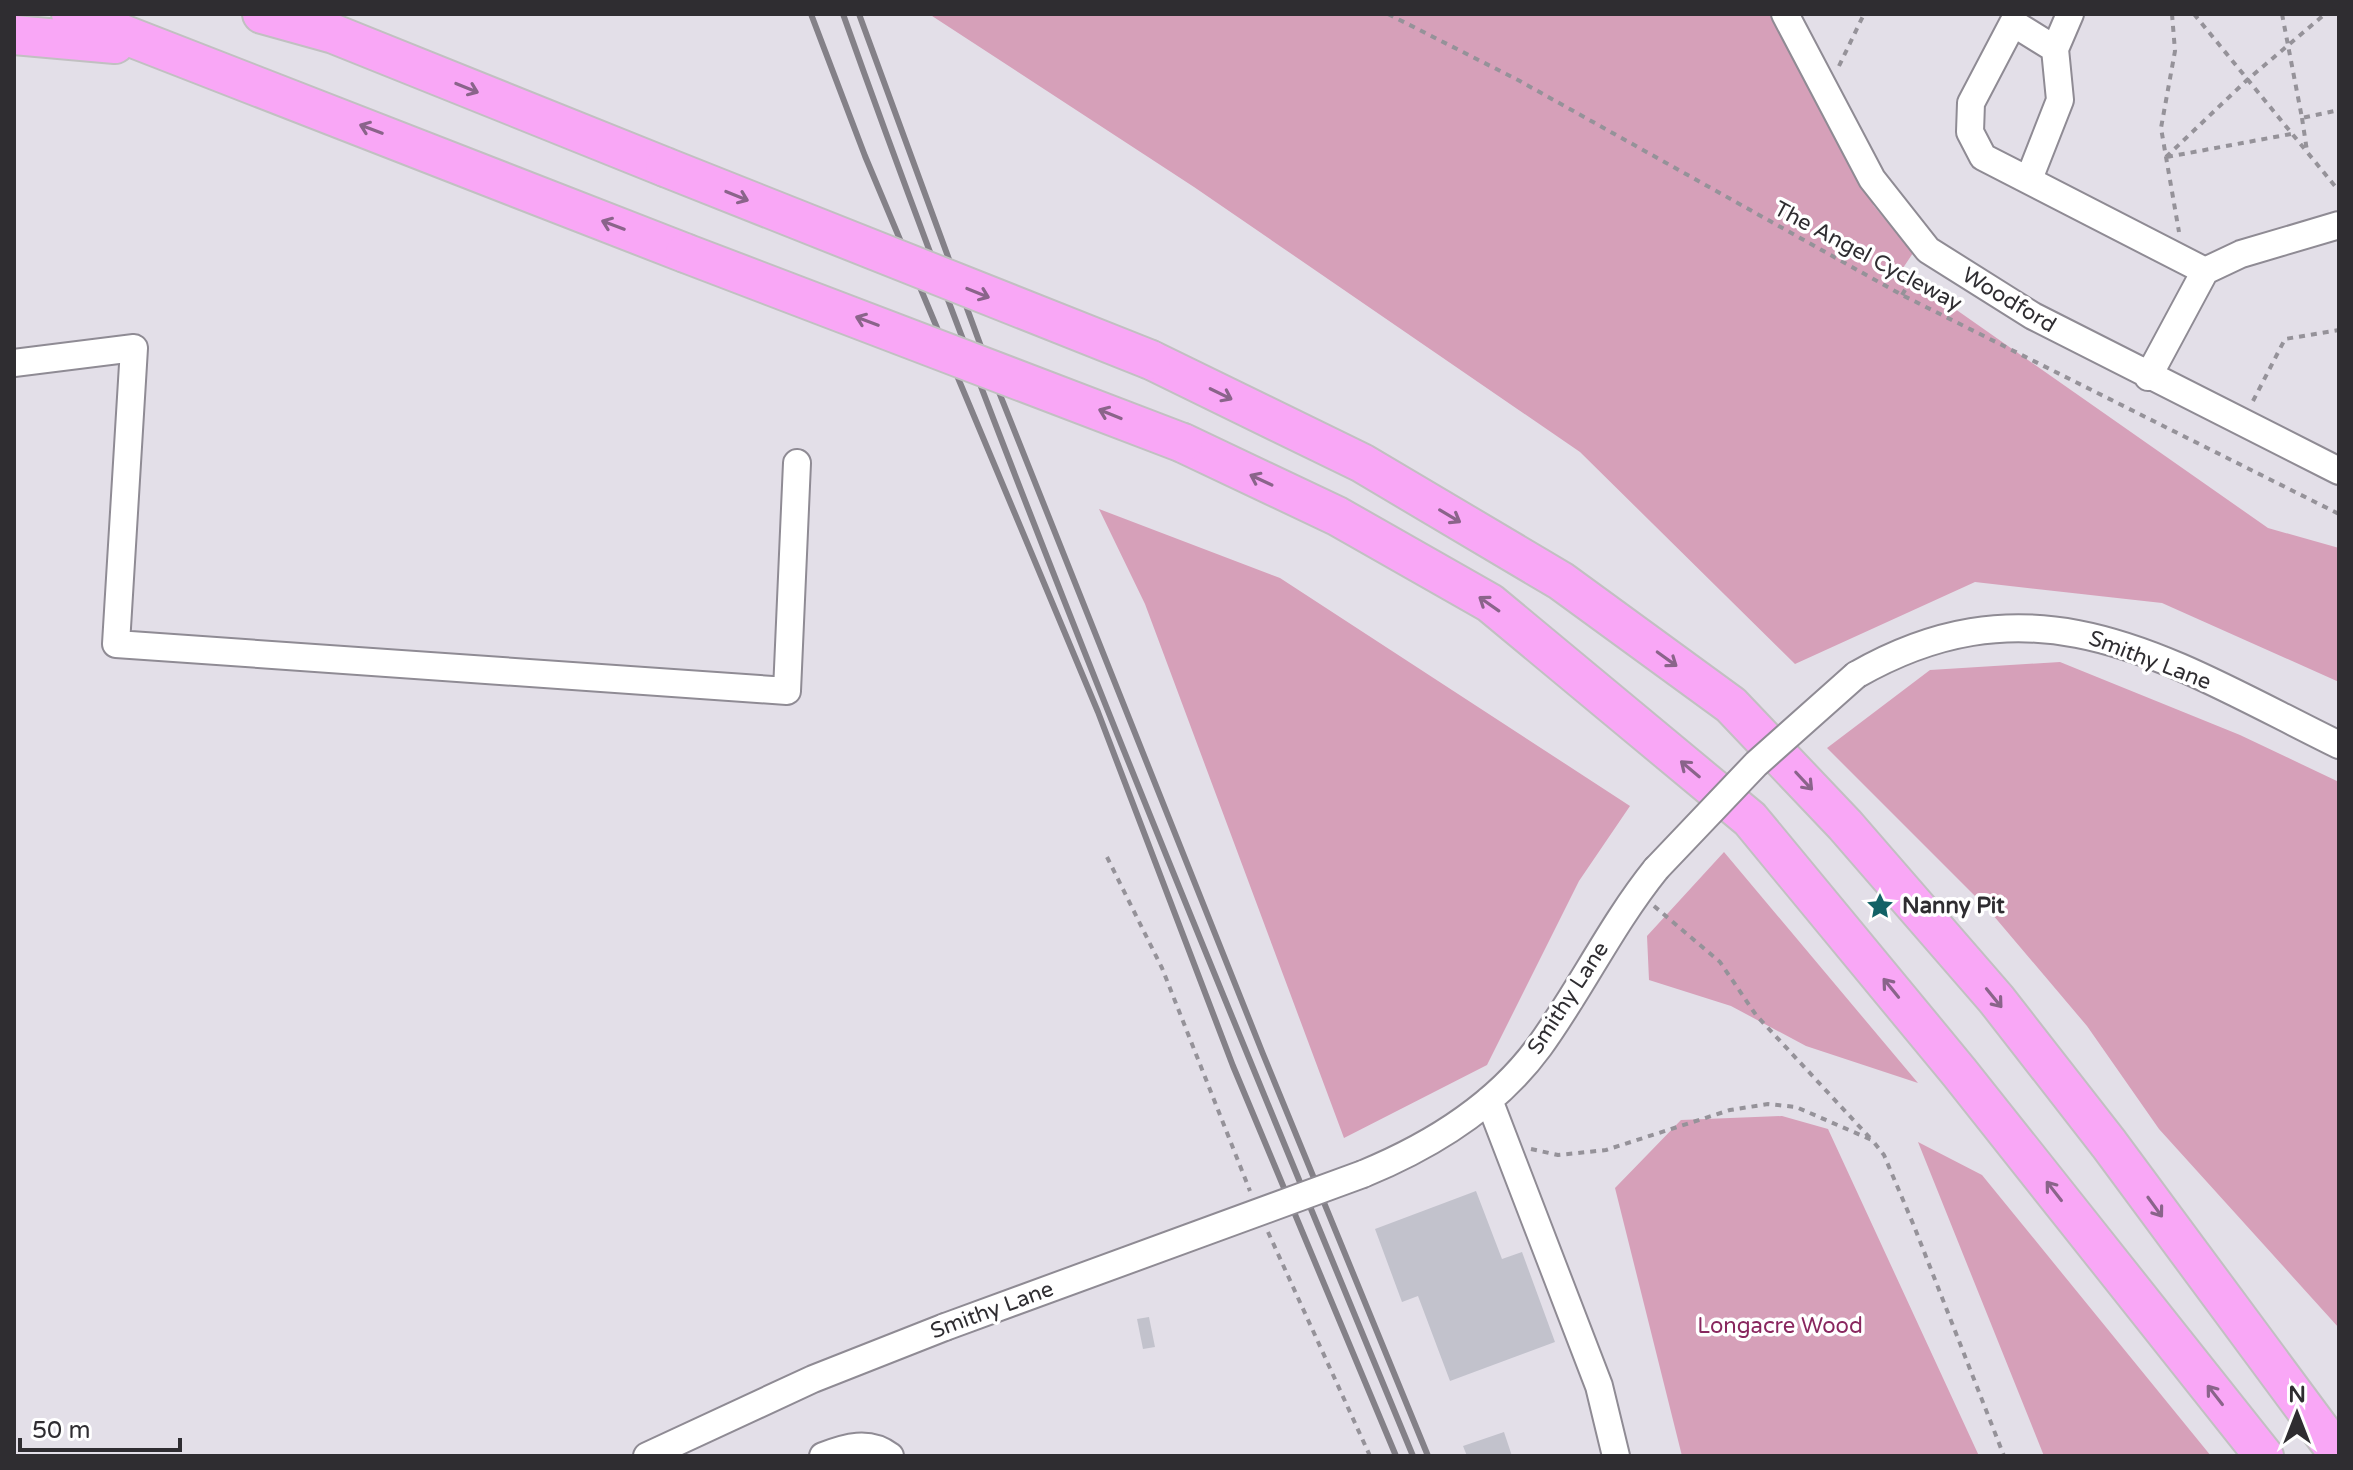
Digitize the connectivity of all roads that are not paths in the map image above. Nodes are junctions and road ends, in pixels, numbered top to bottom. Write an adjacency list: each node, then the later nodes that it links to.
1 (71, 14): 8 (highway)
2 (262, 14): 6 (highway)
3 (296, 14): 6 (highway)
4 (1785, 14): 14 (street, Woodford)
5 (2070, 14): 9 (street)
6 (334, 34): 19 (highway, one-way to 19, bridge)
7 (14, 35): 8 (highway)
8 (165, 49): 24 (highway, one-way to 8, bridge)
9 (2055, 49): 10 (street); 10 (street)
10 (2029, 179): 12 (street)
11 (2339, 225): 12 (street)
12 (2195, 266): 14 (street)
13 (14, 363): 15 (street)
14 (2148, 377): 16 (street, Woodford)
15 (797, 463)
16 (2339, 471)
17 (2339, 745): 18 (street, Smithy Lane, bridge)
18 (1489, 1100): 20 (street, Smithy Lane, bridge); 23 (street)
19 (2339, 1455)
20 (647, 1456)
21 (823, 1456): 22 (street)
22 (890, 1456)
23 (1616, 1456)
24 (2264, 1456)

